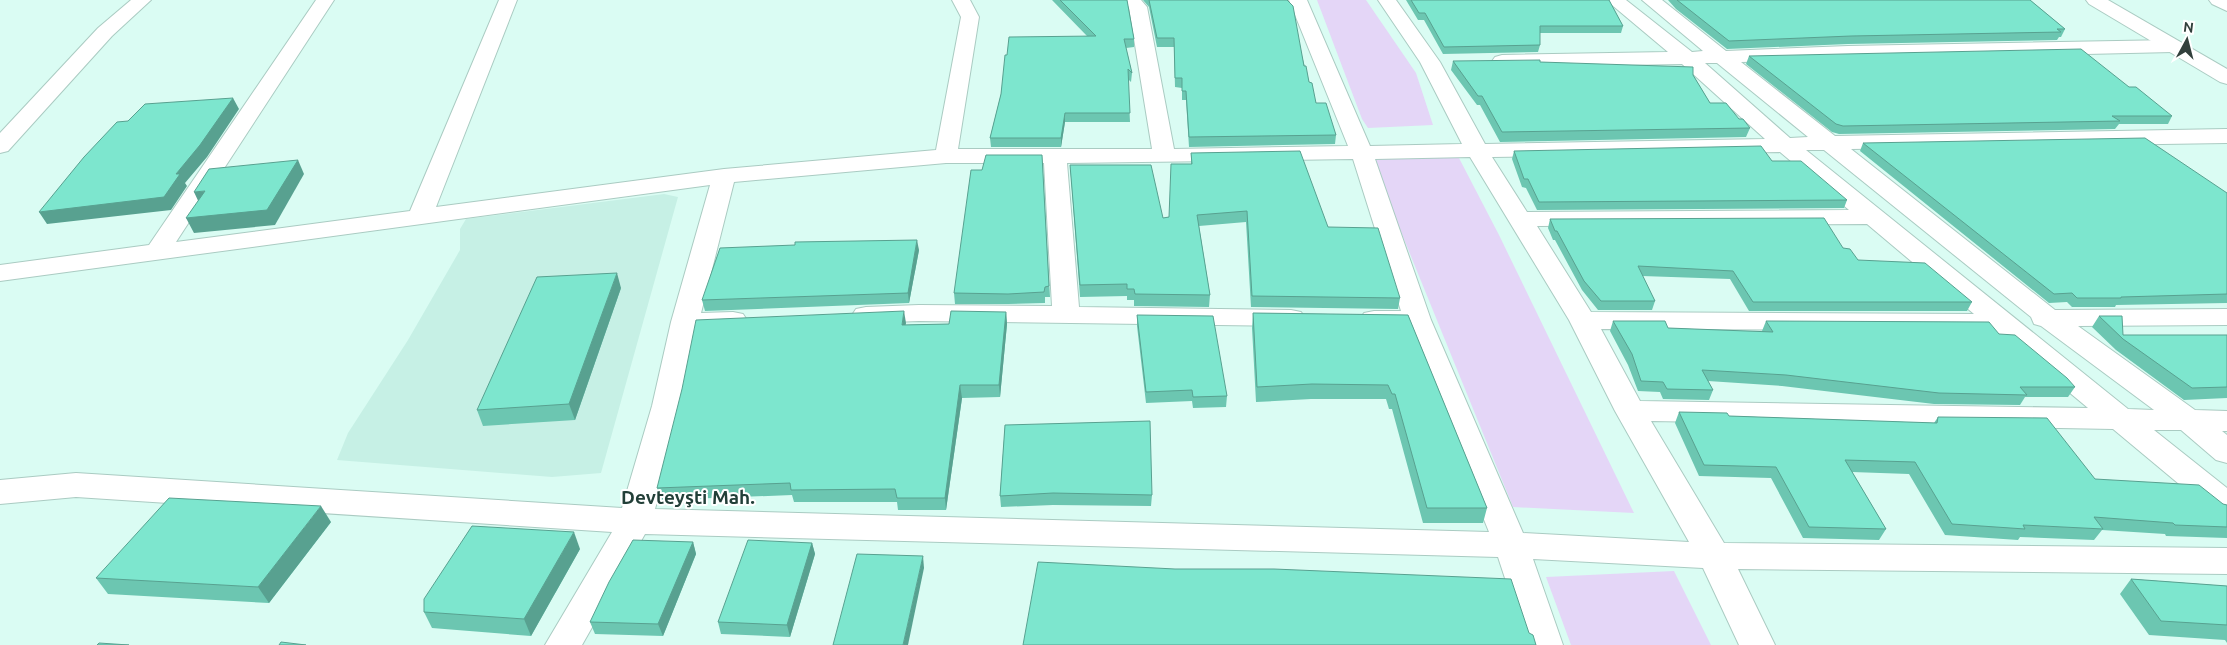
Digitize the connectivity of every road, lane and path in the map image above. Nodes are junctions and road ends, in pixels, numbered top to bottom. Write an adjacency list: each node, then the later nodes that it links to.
1 (142, 0): 23 (street)
2 (324, 0): 33 (street)
3 (508, 0): 30 (street)
4 (961, 0): 26 (street)
5 (1131, 0): 27 (street)
6 (1298, 0): 25 (street)
7 (1387, 0): 24 (street)
8 (1615, 0): 16 (street)
9 (1651, 0): 15 (street)
10 (2095, 0): 14 (street)
11 (2127, 0): 17 (street)
12 (2218, 0): 13 (street)
13 (2227, 5)
14 (2172, 46): 15 (street); 19 (street)
15 (1718, 55): 16 (street); 21 (street)
16 (1687, 58): 18 (street); 22 (street)
17 (2227, 60)
18 (1480, 62)
19 (2227, 78)
20 (2227, 136): 21 (street)
21 (1829, 142): 22 (street); 38 (street)
22 (1785, 145): 24 (street); 31 (street)
23 (0, 146)
24 (1478, 152): 25 (street); 32 (street)
25 (1362, 153): 27 (street); 42 (street)
26 (946, 156): 28 (street); 29 (street)
27 (1164, 156): 28 (street)
28 (1055, 157): 35 (street)
29 (724, 176): 30 (street); 44 (street)
30 (420, 217): 33 (street)
31 (1873, 217): 32 (street); 45 (street)
32 (1520, 219): 43 (street)
33 (157, 252): 34 (street)
34 (0, 273)
35 (1066, 315): 36 (street); 40 (street)
36 (841, 316)
37 (2227, 317): 38 (street)
38 (2047, 318): 45 (street); 48 (street)
39 (753, 319): 44 (street)
40 (1320, 319)
41 (1349, 319): 42 (street)
42 (1417, 320): 54 (street)
43 (1583, 320): 45 (street); 46 (street)
44 (685, 322): 53 (street)
45 (2001, 322): 47 (street)
46 (1630, 411): 47 (street); 55 (street)
47 (2119, 419): 48 (street); 52 (street)
48 (2188, 420): 49 (street); 50 (street)
49 (2227, 421)
50 (2227, 452)
51 (0, 492): 53 (street)
52 (2227, 506)
53 (634, 521): 54 (street); 57 (street)
54 (1511, 545): 55 (street); 58 (street)
55 (1714, 556): 56 (street); 59 (street)
56 (2227, 561)
57 (563, 645)
58 (1545, 645)
59 (1758, 645)

